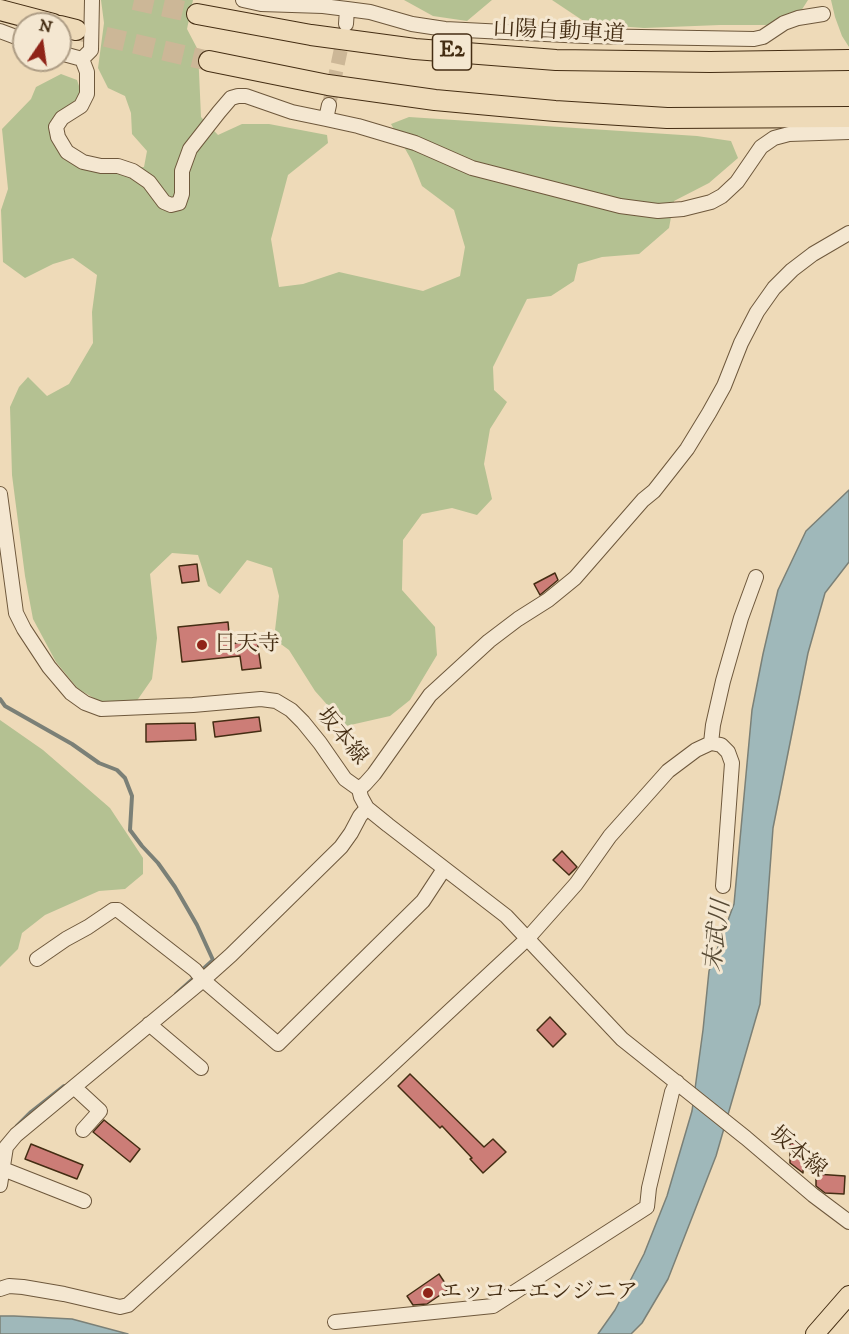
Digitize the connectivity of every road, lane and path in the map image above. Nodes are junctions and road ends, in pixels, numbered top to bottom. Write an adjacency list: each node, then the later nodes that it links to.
1 (92, 0): 8 (street)
2 (243, 0): 3 (street)
3 (347, 9): 5 (street); 6 (street)
4 (197, 14): 9 (highway, 山陽自動車道 / E2)
5 (823, 14)
6 (346, 24)
7 (72, 56): 8 (street)
8 (82, 59): 12 (street)
9 (849, 60)
10 (209, 61): 11 (highway, E2)
11 (849, 117)
12 (849, 132)
13 (846, 240): 17 (street)
14 (0, 494): 17 (street, 坂本線)
15 (756, 577): 16 (street)
16 (711, 743): 20 (street); 21 (street)
17 (359, 789): 18 (street, 坂本線)
18 (367, 808): 19 (street, 坂本線); 23 (street)
19 (444, 869): 21 (street, 坂本線); 23 (street)
20 (723, 886)
21 (528, 938): 26 (street, 坂本線); 33 (street)
22 (38, 959): 23 (street)
23 (200, 976): 24 (street)
24 (149, 1024): 25 (street); 27 (street)
25 (201, 1068)
26 (681, 1085): 32 (street, 坂本線); 35 (street)
27 (74, 1087): 28 (street); 29 (street)
28 (83, 1130)
29 (3, 1169): 30 (street); 31 (street)
30 (0, 1185)
31 (84, 1201)
32 (849, 1222)
33 (0, 1289)
34 (849, 1295): 36 (main road)
35 (335, 1322)
36 (815, 1334)

